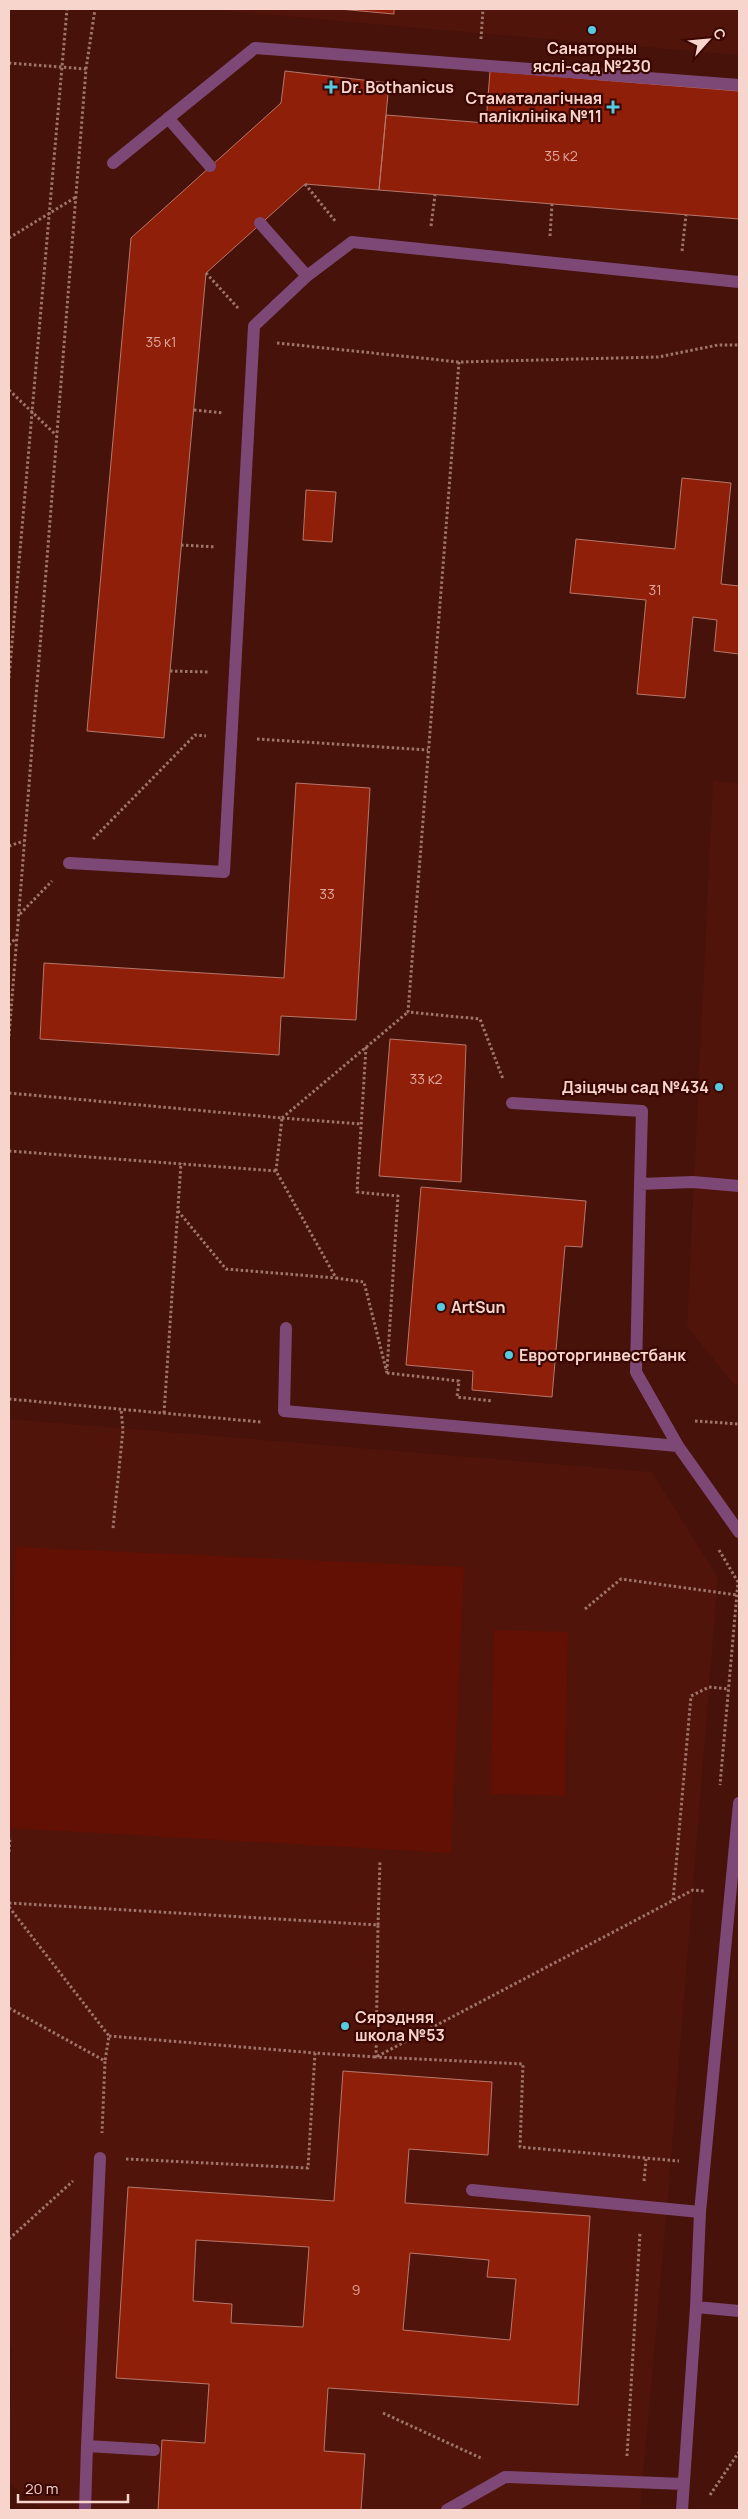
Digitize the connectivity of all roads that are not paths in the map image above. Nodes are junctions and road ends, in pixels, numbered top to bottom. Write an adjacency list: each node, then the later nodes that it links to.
1 (739, 85): 2 (lane)
2 (168, 118): 3 (lane); 4 (lane)
3 (113, 163)
4 (210, 166)
5 (260, 223): 6 (lane)
6 (307, 276): 7 (lane); 8 (lane)
7 (739, 282)
8 (70, 863)
9 (512, 1104): 10 (lane)
10 (640, 1184): 11 (lane); 13 (lane)
11 (739, 1186)
12 (286, 1328): 13 (lane)
13 (678, 1446): 14 (lane)
14 (739, 1532)
15 (739, 1803): 18 (lane)
16 (100, 2158): 21 (lane)
17 (472, 2190): 18 (lane)
18 (700, 2212): 19 (lane)
19 (696, 2307): 20 (lane); 23 (lane)
20 (739, 2311)
21 (87, 2446): 22 (lane); 24 (lane)
22 (154, 2450)
23 (683, 2484): 25 (lane); 26 (lane)
24 (85, 2510)
25 (447, 2510)
26 (682, 2510)

